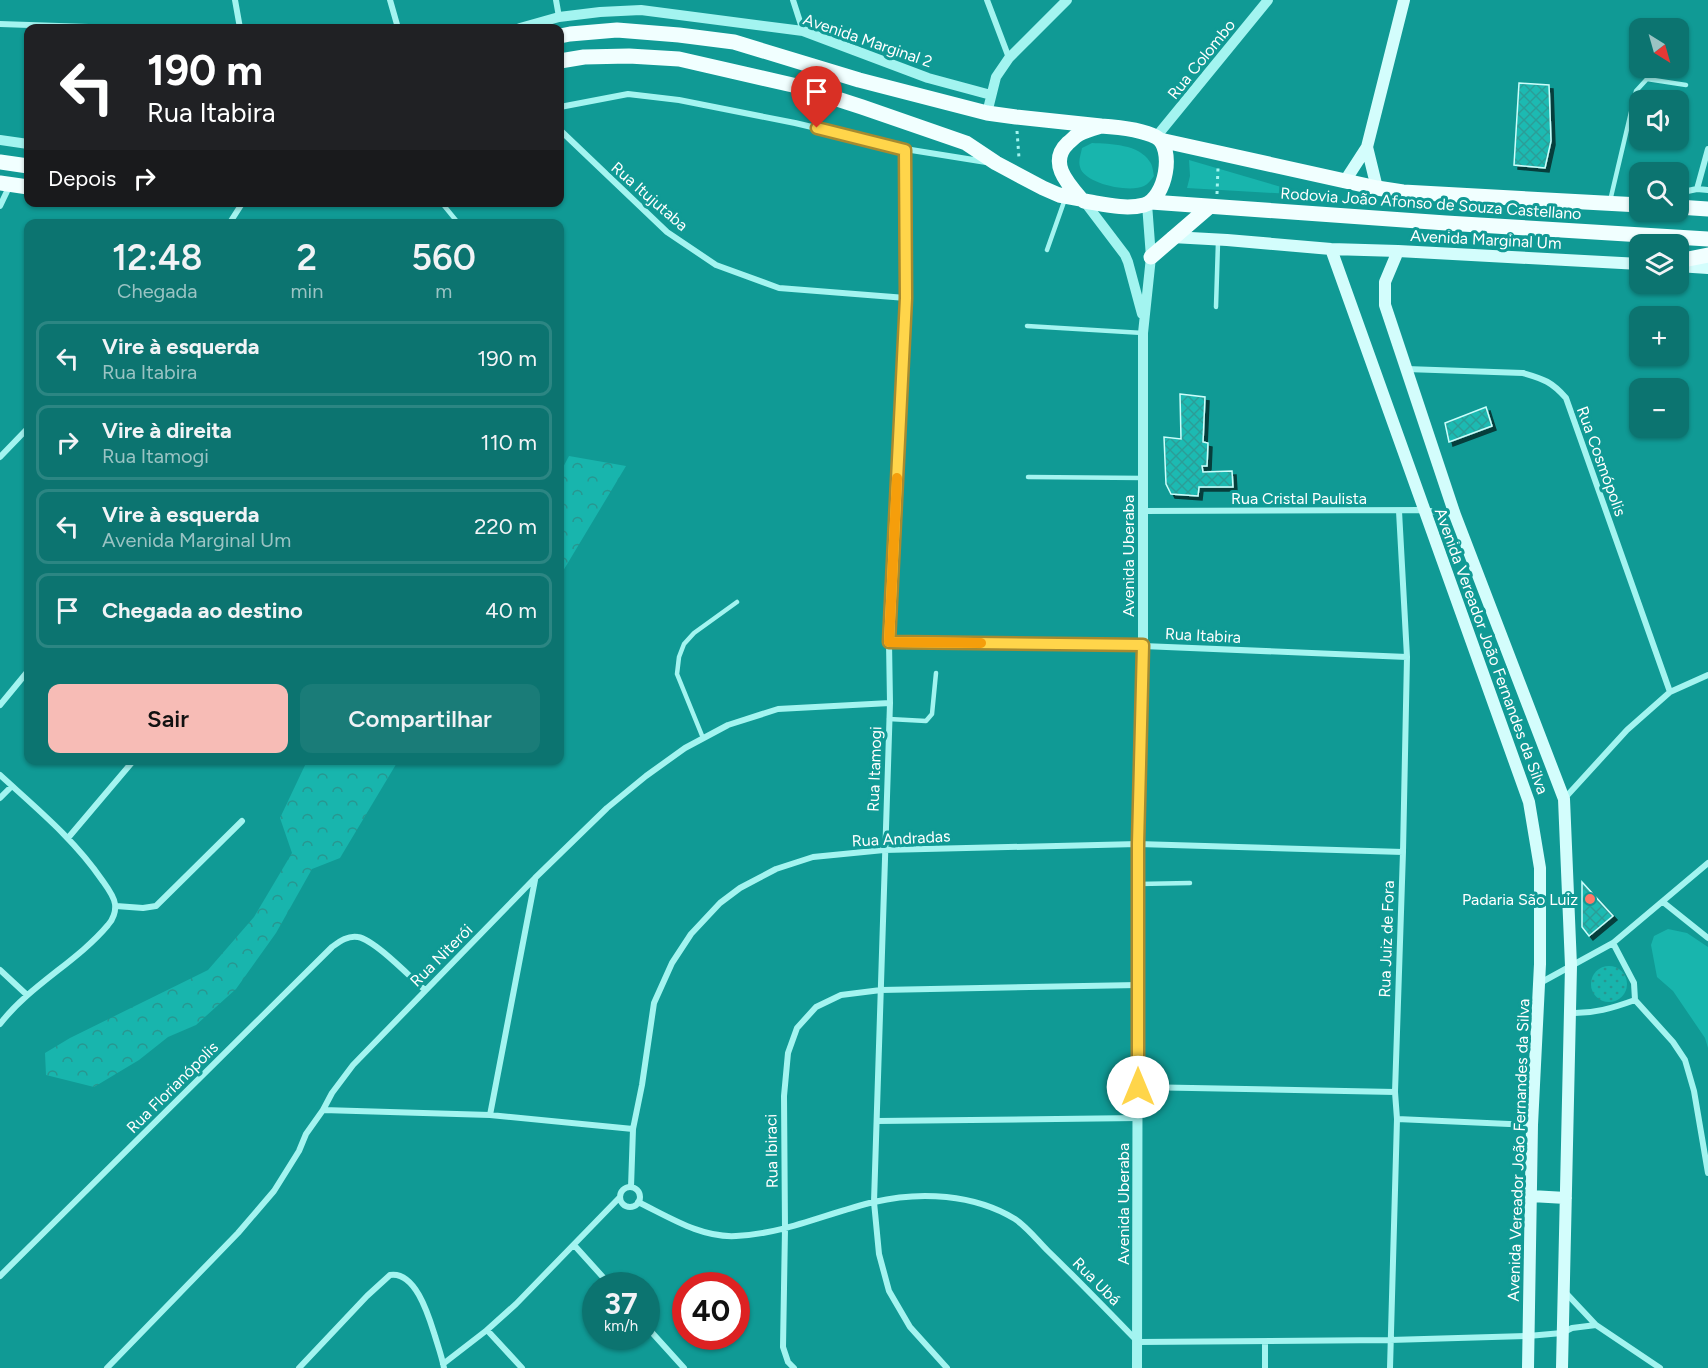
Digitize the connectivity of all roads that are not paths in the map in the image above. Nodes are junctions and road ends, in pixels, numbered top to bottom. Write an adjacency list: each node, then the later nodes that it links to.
1 (235, 0): 11 (street)
2 (390, 0): 12 (street)
3 (556, 0): 9 (street)
4 (793, 0): 15 (street)
5 (987, 0): 17 (street)
6 (1067, 0): 17 (street)
7 (1268, 0): 25 (street, Rua Colombo)
8 (1404, 0): 28 (main road)
9 (559, 17): 13 (street, Avenida Marginal 2); 15 (street, Avenida Marginal 2)
10 (0, 24): 14 (street)
11 (239, 24)
12 (397, 24)
13 (534, 24)
14 (24, 25)
15 (803, 31): 20 (street, Avenida Marginal 2)
16 (564, 35): 22 (main road)
17 (1009, 58): 20 (street)
18 (564, 60): 32 (main road)
19 (1686, 85): 44 (lane)
20 (991, 95): 22 (street)
21 (564, 106): 30 (street)
22 (987, 113): 23 (main road)
23 (1101, 126): 25 (main road); 41 (main road)
24 (564, 134): 64 (street, Rua Itujutaba)
25 (1158, 138): 34 (main road, Rodovia João Afonso de Souza Castellano); 43 (main road)
26 (0, 140): 27 (street)
27 (24, 143)
28 (1368, 147): 34 (main road); 37 (main road)
29 (1708, 149): 38 (street)
30 (905, 150): 32 (street); 64 (street, Rua Itamogi)
31 (0, 162): 33 (main road)
32 (996, 163): 41 (main road)
33 (24, 165)
34 (1345, 181): 37 (main road, Rodovia João Afonso de Souza Castellano)
35 (5, 184): 36 (main road); 46 (street)
36 (24, 186)
37 (1377, 188): 44 (main road, Rodovia João Afonso de Souza Castellano)
38 (1697, 189): 39 (street); 40 (street)
39 (1708, 190)
40 (1689, 191)
41 (1077, 199): 43 (main road); 56 (lane); 66 (street, Avenida Uberaba)
42 (1629, 201): 44 (street)
43 (1149, 203): 48 (main road, Rodovia João Afonso de Souza Castellano); 59 (street, Avenida Uberaba)
44 (1614, 203): 45 (main road, Rodovia João Afonso de Souza Castellano)
45 (1629, 204)
46 (0, 206)
47 (445, 207): 51 (lane)
48 (1213, 207): 52 (main road); 53 (main road, Rodovia João Afonso de Souza Castellano)
49 (1689, 207): 50 (main road)
50 (1708, 208)
51 (455, 219)
52 (1172, 237): 54 (main road, Avenida Marginal Um); 59 (main road)
53 (1708, 238)
54 (1218, 239): 55 (main road, Avenida Marginal Um); 65 (lane)
55 (1331, 249): 57 (main road, Avenida Marginal Um); 74 (main road, Avenida Vereador João Fernandes da Silva)
56 (1047, 250)
57 (1398, 250): 61 (main road, Avenida Marginal Um); 69 (main road, Avenida Vereador João Fernandes da Silva)
58 (1708, 255): 60 (main road)
59 (1151, 257): 66 (street, Avenida Uberaba)
60 (1689, 259)
61 (1629, 263)
62 (1689, 267): 63 (main road)
63 (1708, 268)
64 (906, 298): 79 (street, Rua Itamogi)
65 (1216, 307)
66 (1144, 319): 68 (street, Avenida Uberaba)
67 (1028, 326): 68 (lane)
68 (1143, 333): 73 (street, Avenida Uberaba)
69 (1405, 369): 77 (main road, Avenida Vereador João Fernandes da Silva); 85 (street, Rua Cosmópolis)
70 (24, 432): 71 (street)
71 (0, 457)
72 (1028, 477): 73 (lane)
73 (1143, 478): 75 (street, Avenida Uberaba)
74 (1424, 510): 76 (street, Rua Cristal Paulista); 77 (street, Rua Cristal Paulista); 110 (main road, Avenida Vereador João Fernandes da Silva)
75 (1143, 511): 76 (street, Rua Cristal Paulista); 80 (street, Avenida Uberaba)
76 (1399, 511): 81 (street, Rua Juiz de Fora)
77 (1455, 516): 94 (main road, Avenida Vereador João Fernandes da Silva)
78 (737, 602): 89 (lane)
79 (889, 642): 80 (street, Rua Itabira); 86 (street, Rua Itamogi)
80 (1143, 645): 81 (street, Rua Itabira); 97 (street, Avenida Uberaba)
81 (1407, 657): 99 (street, Rua Juiz de Fora)
82 (936, 673): 88 (lane)
83 (1708, 675): 85 (street)
84 (24, 676): 87 (street)
85 (1670, 692): 94 (street)
86 (890, 703): 88 (street, Rua Itamogi); 89 (street, Rua Niterói)
87 (0, 705)
88 (889, 719): 98 (street, Rua Itamogi)
89 (703, 738): 101 (street, Rua Niterói)
90 (130, 765): 96 (street)
91 (0, 775): 92 (street)
92 (12, 786): 93 (street); 96 (street)
93 (0, 798)
94 (1564, 799): 108 (main road, Avenida Vereador João Fernandes da Silva)
95 (242, 821): 105 (street)
96 (68, 838): 105 (street)
97 (1138, 844): 98 (street, Rua Andradas); 99 (street, Rua Andradas); 103 (street, Avenida Uberaba)
98 (884, 850): 113 (street, Rua Itamogi); 126 (street, Rua Andradas)
99 (1403, 852): 119 (street, Rua Juiz de Fora)
100 (1708, 863): 104 (street)
101 (535, 878): 112 (street, Rua Niterói); 121 (street)
102 (1190, 883): 103 (lane)
103 (1138, 884): 111 (street, Avenida Uberaba)
104 (1663, 902): 106 (street); 107 (street)
105 (115, 903): 114 (street)
106 (1708, 938)
107 (1613, 943): 108 (street); 115 (street)
108 (1571, 966): 110 (street); 116 (main road, Avenida Vereador João Fernandes da Silva)
109 (0, 970): 114 (street)
110 (1540, 983): 125 (main road, Avenida Vereador João Fernandes da Silva)
111 (1138, 985): 113 (street, Rua Ibiraci); 118 (street, Avenida Uberaba)
112 (425, 990): 120 (street, Rua Niterói); 137 (street, Rua Florianópolis)
113 (881, 990): 124 (street, Rua Itamogi); 134 (street, Rua Ibiraci)
114 (27, 995): 117 (street)
115 (1635, 1000): 116 (street); 127 (street)
116 (1569, 1013): 131 (main road, Avenida Vereador João Fernandes da Silva)
117 (0, 1024)
118 (1138, 1087): 119 (street); 122 (street, Avenida Uberaba)
119 (1395, 1092): 123 (street, Rua Juiz de Fora)
120 (323, 1110): 121 (street); 149 (street, Rua Niterói)
121 (490, 1115): 126 (street)
122 (1138, 1118): 124 (street); 145 (street, Avenida Uberaba)
123 (1397, 1119): 125 (street); 143 (street, Rua Juiz de Fora)
124 (877, 1121): 133 (street, Rua Itamogi)
125 (1532, 1125): 129 (main road, Avenida Vereador João Fernandes da Silva)
126 (633, 1128): 128 (street, Rua Andradas)
127 (1708, 1173)
128 (631, 1187): 130 (street); 132 (street)
129 (1531, 1196): 131 (main road); 142 (main road, Avenida Vereador João Fernandes da Silva)
130 (620, 1197): 132 (street); 135 (street)
131 (1566, 1198): 138 (main road, Avenida Vereador João Fernandes da Silva)
132 (638, 1202): 134 (street, Rua Ubá)
133 (874, 1202): 134 (street, Rua Ubá); 145 (street, Rua Ubá); 155 (street, Rua Itamogi)
134 (785, 1229): 147 (street, Rua Ibiraci)
135 (574, 1245): 136 (street); 140 (street)
136 (598, 1272)
137 (0, 1276)
138 (1562, 1290): 139 (street); 141 (main road, Avenida Vereador João Fernandes da Silva)
139 (1596, 1325): 141 (street); 161 (street)
140 (487, 1330): 148 (street); 151 (street)
141 (1562, 1334): 142 (street); 160 (main road, Avenida Vereador João Fernandes da Silva)
142 (1528, 1336): 143 (street); 159 (main road, Avenida Vereador João Fernandes da Silva)
143 (1390, 1340): 146 (street); 158 (street, Rua Juiz de Fora)
144 (660, 1341): 152 (street)
145 (1138, 1342): 146 (street); 156 (street, Avenida Uberaba)
146 (1265, 1342): 157 (street)
147 (788, 1362): 153 (street); 154 (street)
148 (444, 1366): 150 (street)
149 (107, 1368)
150 (299, 1368)
151 (522, 1368)
152 (684, 1368)
153 (781, 1368)
154 (794, 1368)
155 (947, 1368)
156 (1137, 1368)
157 (1265, 1368)
158 (1390, 1368)
159 (1528, 1368)
160 (1562, 1368)
161 (1660, 1368)

